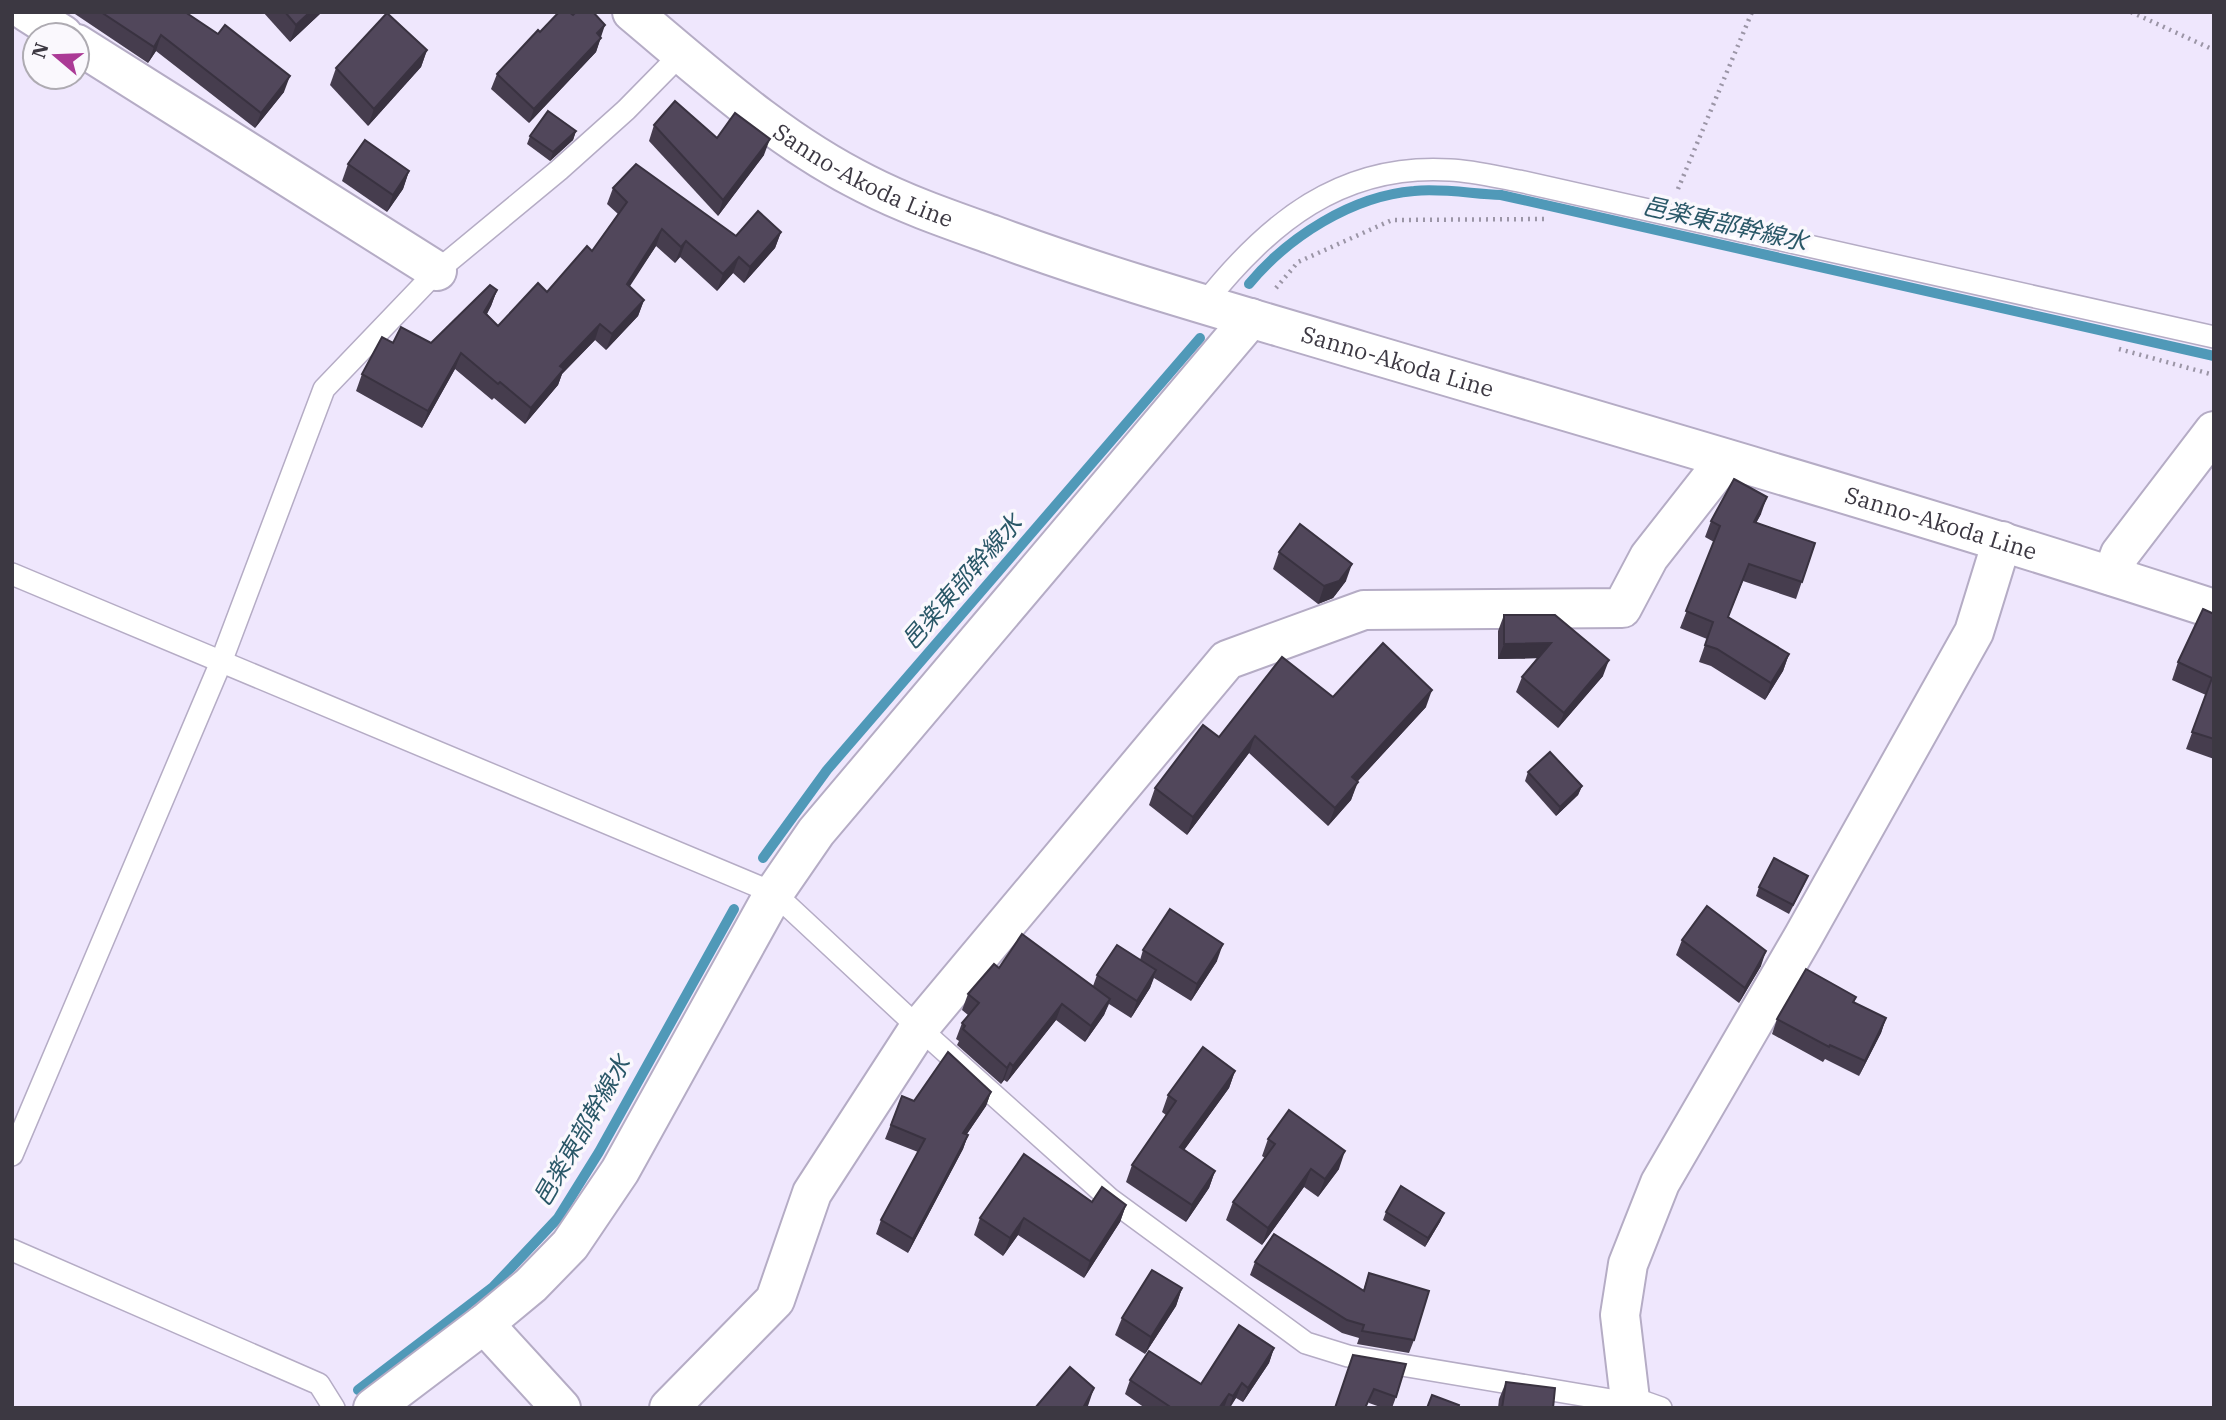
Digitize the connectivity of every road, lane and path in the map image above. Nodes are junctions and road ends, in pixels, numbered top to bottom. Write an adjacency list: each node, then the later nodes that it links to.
1 (632, 12): 6 (street, Sanno-Akoda Line)
2 (1752, 12): 7 (path)
3 (2131, 12): 4 (path)
4 (2214, 50)
5 (91, 53): 9 (street)
6 (682, 53): 9 (lane); 10 (street, Sanno-Akoda Line)
7 (1667, 214): 10 (lane); 12 (lane)
8 (1557, 222): 11 (path)
9 (437, 271): 21 (lane)
10 (1204, 304): 11 (street, Sanno-Akoda Line)
11 (1251, 318): 16 (street, Sanno-Akoda Line); 22 (street)
12 (2214, 337)
13 (2113, 347): 14 (path)
14 (2214, 375)
15 (2214, 431): 19 (street)
16 (1726, 459): 17 (street, Sanno-Akoda Line); 23 (street)
17 (2002, 541): 19 (street, Sanno-Akoda Line); 27 (street)
18 (12, 575): 21 (lane)
19 (2112, 576): 20 (street, Sanno-Akoda Line)
20 (2214, 609)
21 (221, 662): 22 (lane); 24 (lane)
22 (774, 893): 23 (lane); 26 (street)
23 (919, 1028): 27 (lane); 31 (street)
24 (12, 1155)
25 (12, 1250): 28 (lane)
26 (484, 1324): 29 (street); 30 (street)
27 (1641, 1404)
28 (334, 1408)
29 (373, 1408)
30 (561, 1408)
31 (669, 1408)

